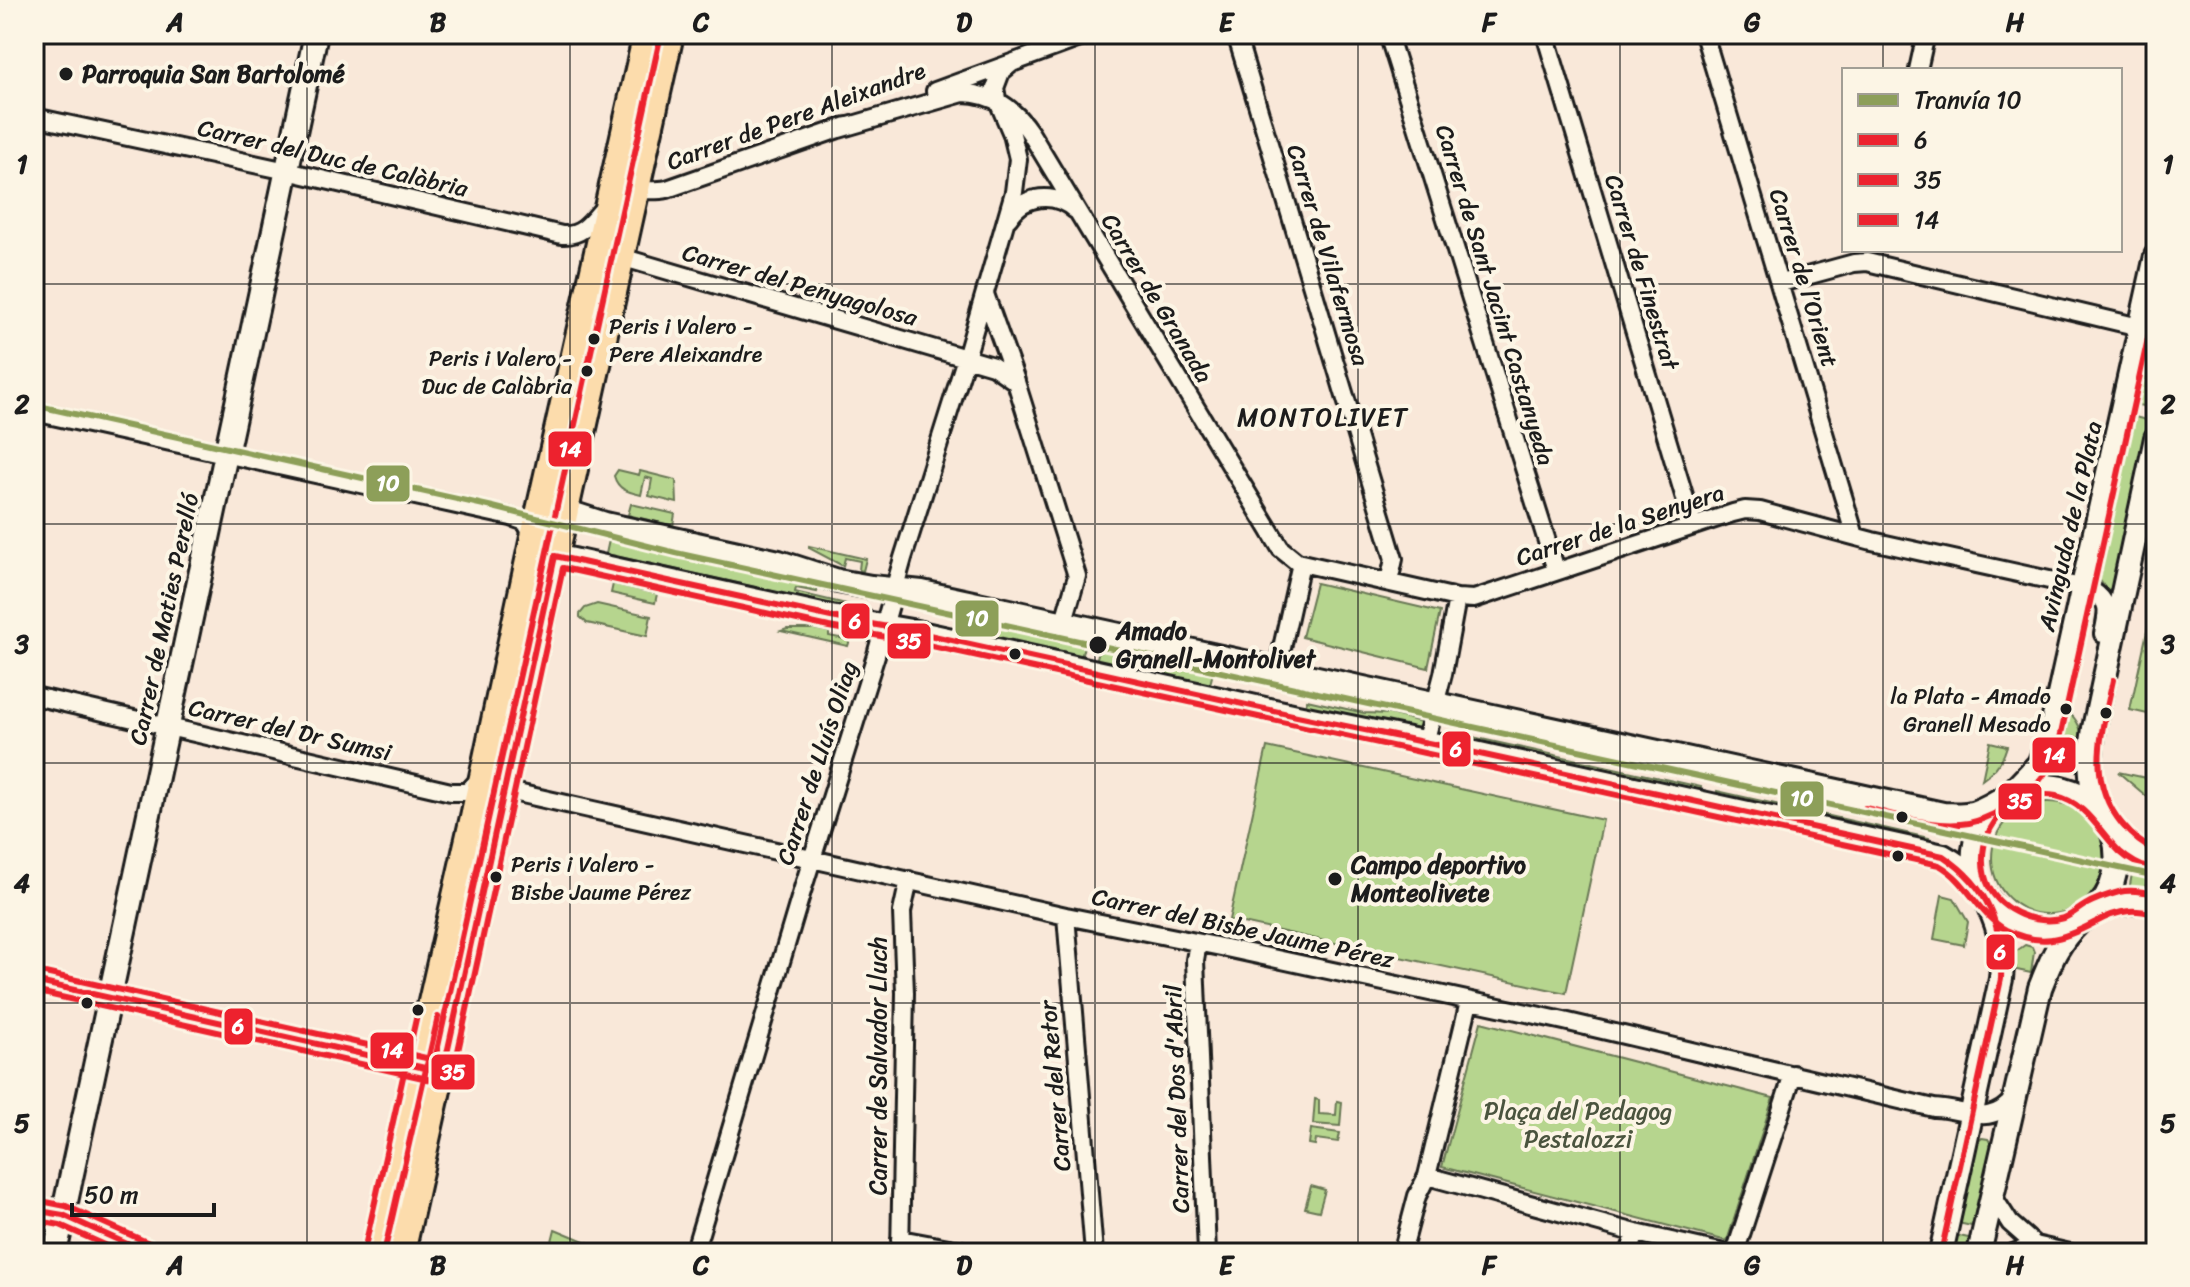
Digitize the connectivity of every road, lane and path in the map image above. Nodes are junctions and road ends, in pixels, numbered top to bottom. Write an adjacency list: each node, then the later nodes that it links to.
1 (316, 34): 16 (main road, Carrer de Maties Perelló)
2 (646, 34): 18 (main road)
3 (671, 34): 17 (main road)
4 (1091, 34): 10 (street, Carrer de Pere Aleixandre)
5 (1236, 34): 39 (street, Carrer de Vilafermosa)
6 (1388, 34): 38 (street, Carrer de Sant Jacint Castanyeda)
7 (1545, 34): 33 (street, Carrer de Finestrat)
8 (1704, 34): 24 (street, Carrer de l’Orient)
9 (1926, 34): 12 (street)
10 (1054, 41): 11 (street, Carrer de Pere Aleixandre)
11 (1012, 63): 13 (street); 15 (street, Carrer de Pere Aleixandre)
12 (1918, 68)
13 (997, 99): 15 (street); 19 (street, Carrer de Granada); 20 (street, Carrer de Lluís Oliag)
14 (34, 117): 16 (street, Carrer del Duc de Calàbria)
15 (839, 129): 17 (street, Carrer de Pere Aleixandre)
16 (287, 171): 18 (street, Carrer del Duc de Calàbria); 31 (main road, Carrer de Maties Perelló)
17 (636, 190): 18 (street, Carrer de Pere Aleixandre); 23 (main road)
18 (608, 203): 32 (main road)
19 (1079, 214): 20 (street, Carrer de Granada); 37 (street, Carrer de Granada)
20 (1004, 227): 25 (street, Carrer de Lluís Oliag)
21 (1870, 256): 24 (street); 26 (street)
22 (2156, 256): 26 (main road, Avinguda de la Plata)
23 (621, 257): 27 (street, Carrer del Penyagolosa); 32 (main road)
24 (1781, 283): 34 (street, Carrer de l’Orient)
25 (985, 292): 27 (street, Carrer de Lluís Oliag); 28 (street)
26 (2148, 330): 40 (main road, Avinguda de la Plata)
27 (966, 358): 28 (street, Carrer del Penyagolosa); 41 (street, Carrer de Lluís Oliag)
28 (1016, 382): 43 (street)
29 (34, 412): 31 (street)
30 (2156, 438): 47 (main road)
31 (226, 454): 35 (street); 49 (main road, Carrer de Maties Perelló)
32 (553, 510): 35 (main road); 36 (main road); 41 (main road)
33 (1693, 525): 34 (street, Carrer de la Senyera); 38 (street, Carrer de la Senyera)
34 (1855, 536): 40 (street, Carrer de la Senyera)
35 (533, 537): 36 (street); 51 (main road)
36 (555, 556): 44 (main road); 52 (main road)
37 (1308, 564): 39 (street, Carrer de la Senyera); 45 (street)
38 (1556, 570): 42 (street, Carrer de la Senyera)
39 (1389, 582): 42 (street, Carrer de la Senyera)
40 (2082, 587): 47 (street); 53 (main road, Avinguda de la Plata)
41 (894, 590): 43 (main road); 44 (street, Carrer de Lluís Oliag)
42 (1457, 598): 48 (street)
43 (1063, 624): 45 (main road)
44 (884, 626): 50 (main road); 55 (street, Carrer de Lluís Oliag)
45 (1277, 670): 48 (main road)
46 (34, 696): 49 (street, Carrer del Dr Sumsi)
47 (2099, 699): 54 (main road)
48 (1436, 703): 50 (street); 53 (main road)
49 (168, 726): 51 (street, Carrer del Dr Sumsi); 64 (main road, Carrer de Maties Perelló)
50 (1425, 743): 58 (main road)
51 (482, 777): 66 (main road)
52 (504, 790): 55 (street, Carrer del Bisbe Jaume Pérez); 67 (main road)
53 (2005, 798): 54 (main road); 58 (main road)
54 (2105, 819): 56 (main road); 61 (main road)
55 (812, 859): 57 (street, Carrer del Bisbe Jaume Pérez); 82 (street, Carrer de Lluís Oliag)
56 (2156, 861)
57 (909, 880): 60 (street, Carrer del Bisbe Jaume Pérez); 77 (street, Carrer de Salvador Lluch)
58 (1983, 896): 61 (main road); 70 (main road)
59 (2156, 904): 61 (main road)
60 (1066, 916): 62 (street, Carrer del Bisbe Jaume Pérez); 84 (street, Carrer del Retor)
61 (2087, 916): 69 (main road)
62 (1198, 943): 65 (street, Carrer del Bisbe Jaume Pérez); 85 (street, Carrer del Dos d'Abril)
63 (34, 981): 64 (street)
64 (110, 999): 66 (street); 74 (main road, Carrer de Maties Perelló)
65 (1469, 1002): 68 (street, Carrer del Bisbe Jaume Pérez); 71 (street)
66 (416, 1067): 67 (street); 80 (main road)
67 (443, 1072): 81 (main road)
68 (1793, 1074): 70 (street, Carrer del Bisbe Jaume Pérez); 89 (street)
69 (2014, 1098): 70 (street); 72 (main road)
70 (1971, 1114): 90 (main road)
71 (1427, 1176): 75 (street); 86 (street)
72 (1992, 1195): 76 (street); 91 (main road)
73 (34, 1210): 74 (main road)
74 (63, 1215): 78 (main road, Carrer de Maties Perelló); 79 (main road)
75 (1636, 1233): 87 (street); 88 (street)
76 (2035, 1245): 92 (street); 93 (street)
77 (900, 1246): 83 (street)
78 (55, 1253)
79 (147, 1253)
80 (374, 1253)
81 (402, 1253)
82 (694, 1253)
83 (976, 1253)
84 (1094, 1253)
85 (1207, 1253)
86 (1402, 1253)
87 (1629, 1253)
88 (1724, 1253)
89 (1735, 1253)
90 (1941, 1253)
91 (1979, 1253)
92 (2013, 1253)
93 (2070, 1253)

